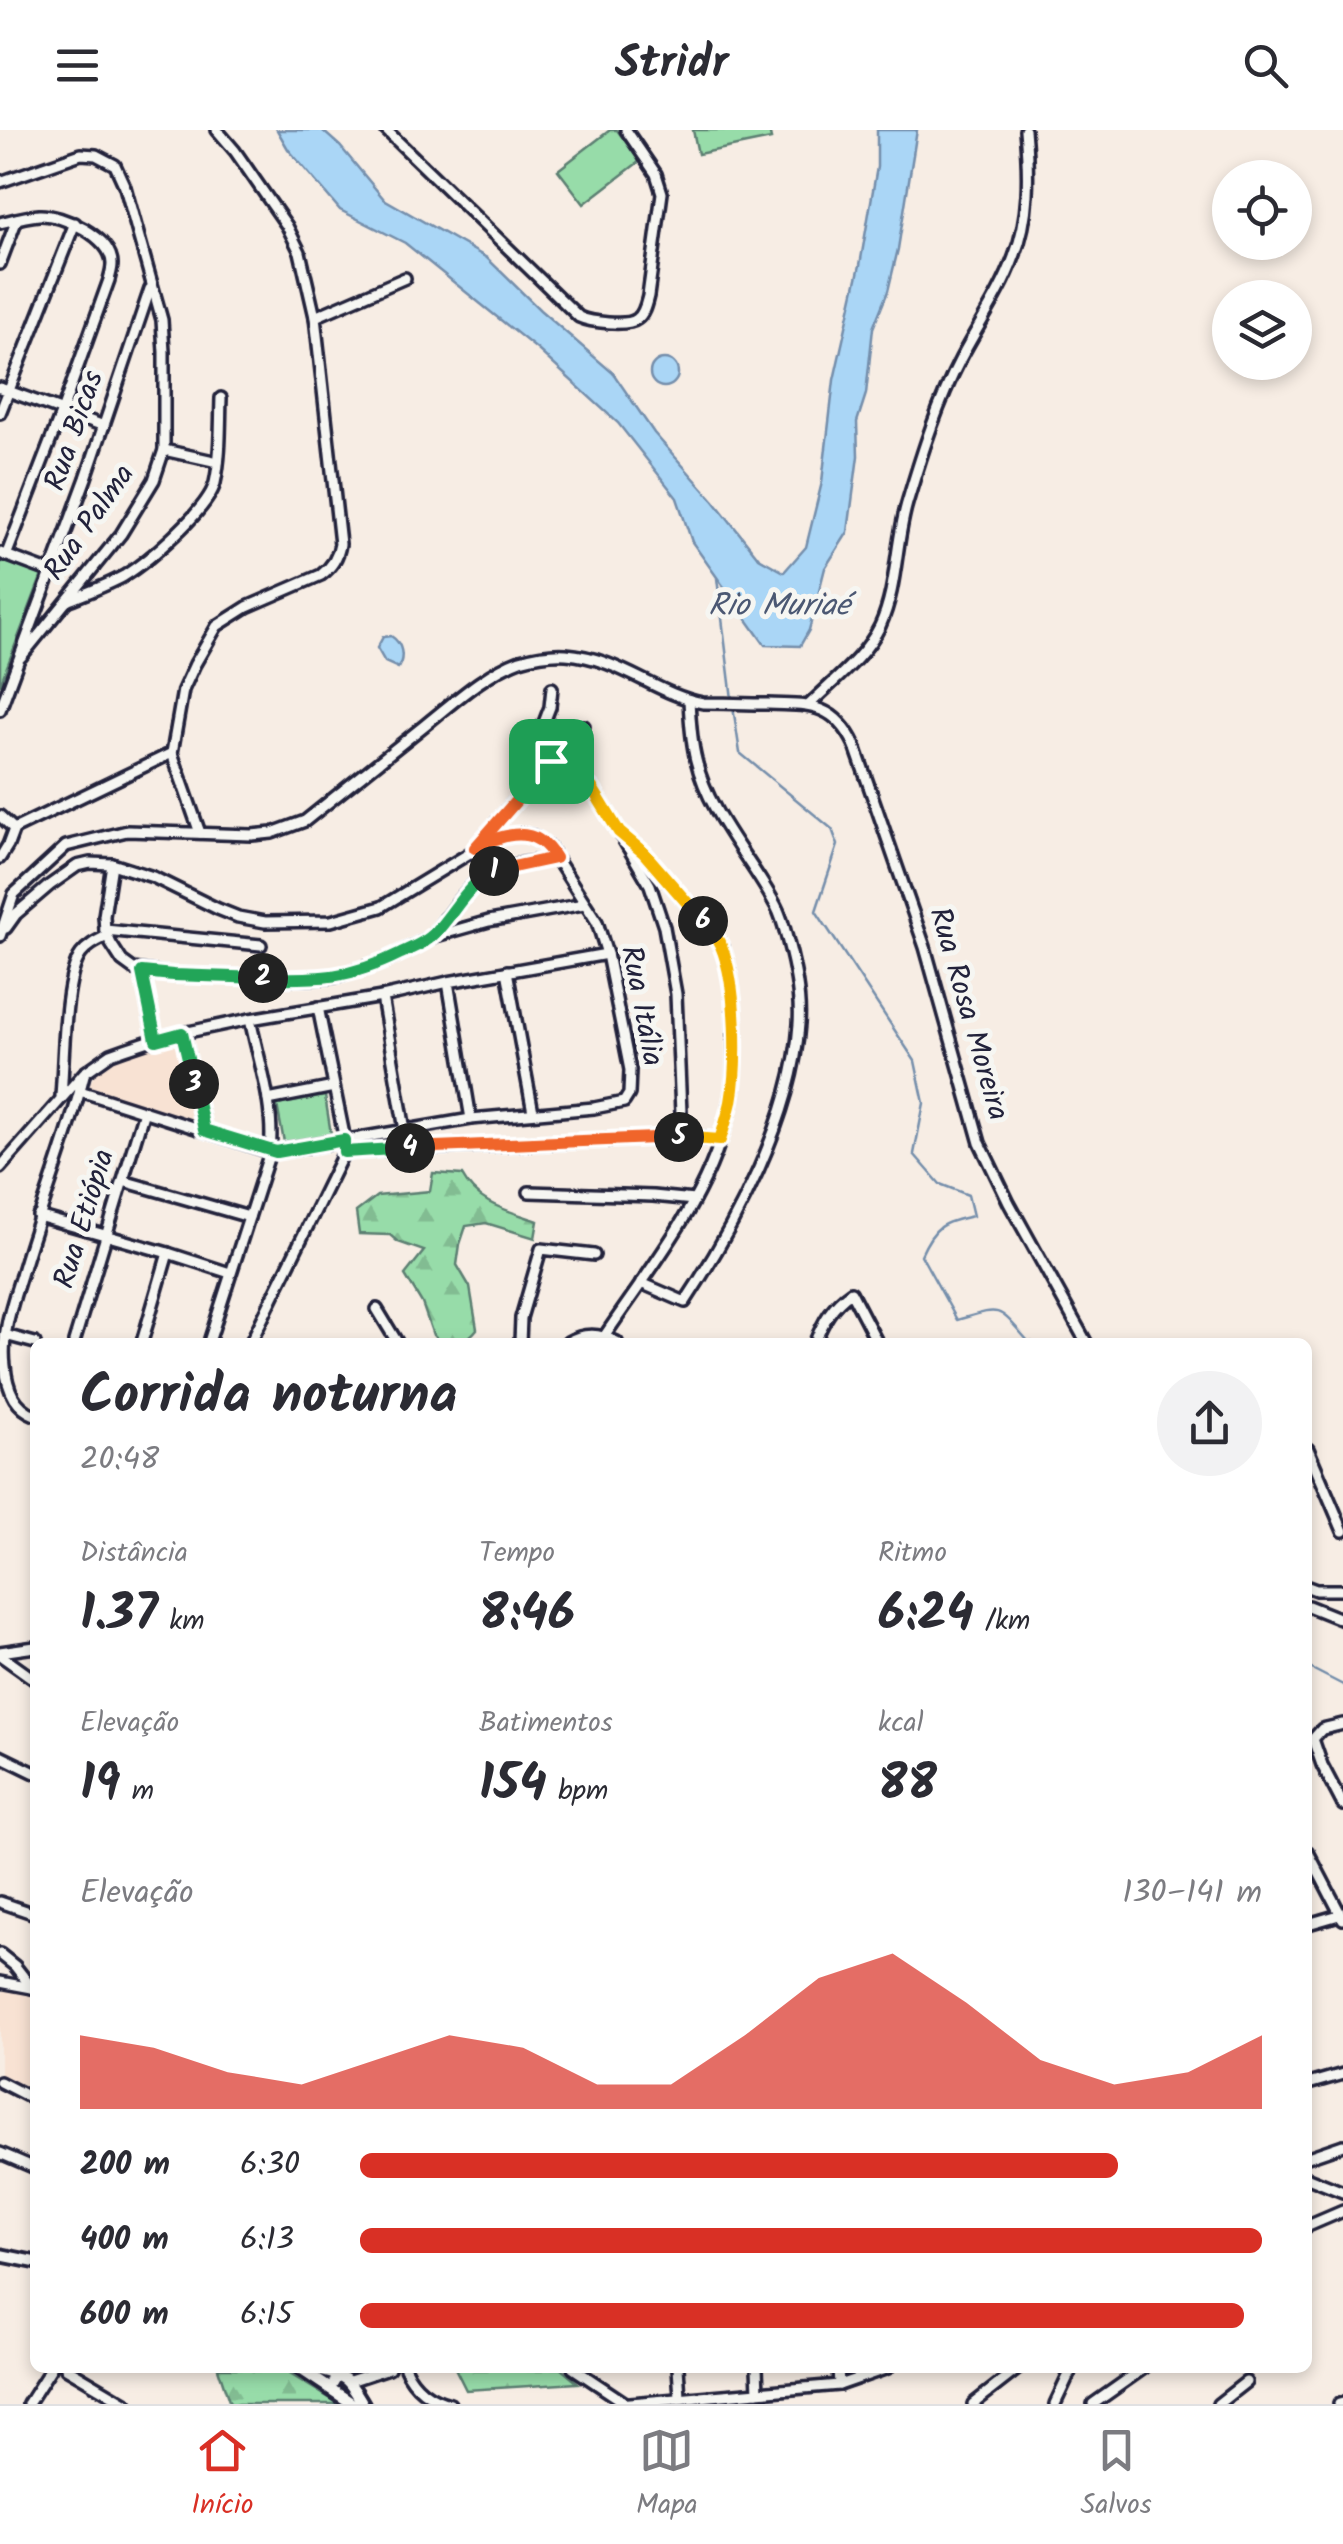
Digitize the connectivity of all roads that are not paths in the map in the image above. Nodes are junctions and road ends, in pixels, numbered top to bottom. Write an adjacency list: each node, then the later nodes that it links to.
1 (216, 130): 12 (street)
2 (386, 130): 3 (street)
3 (626, 130)
4 (1025, 130): 26 (street)
5 (0, 182): 11 (street)
6 (16, 219): 7 (street); 8 (street); 9 (street)
7 (75, 222): 13 (street); 15 (street)
8 (0, 223)
9 (0, 264)
10 (404, 278): 12 (street)
11 (151, 286): 17 (street, Rua Bicas); 18 (street, Rua Palma)
12 (315, 316): 29 (street)
13 (4, 390): 15 (street); 16 (street)
14 (221, 398): 19 (street)
15 (62, 411): 17 (street); 20 (street)
16 (0, 413)
17 (104, 426): 21 (street, Rua Bicas)
18 (164, 450): 19 (street); 22 (street, Rua Palma)
19 (218, 462): 22 (street)
20 (3, 555): 21 (street)
21 (51, 572): 23 (street, Rua Bicas)
22 (65, 602): 23 (street, Rua Palma)
23 (21, 657): 27 (street, Rua Bicas)
24 (552, 688): 30 (street)
25 (689, 700): 26 (street); 33 (street); 77 (street)
26 (809, 705): 90 (street, Rua Rosa Moreira)
27 (0, 710)
28 (584, 726): 30 (street)
29 (172, 753): 32 (street); 33 (street)
30 (551, 761): 34 (street); 35 (street)
31 (0, 816): 32 (street)
32 (14, 829): 36 (street)
33 (200, 832): 41 (street)
34 (619, 832): 63 (street); 64 (street)
35 (475, 848): 37 (street, Rua Itália); 38 (street, Rua Itália)
36 (0, 858)
37 (555, 858): 39 (street, Rua Itália); 42 (street)
38 (112, 864): 40 (street); 41 (street)
39 (584, 904): 42 (street); 44 (street, Rua Itália)
40 (106, 933): 43 (street); 46 (street); 56 (street)
41 (0, 936)
42 (432, 937): 46 (street)
43 (260, 945)
44 (607, 954): 45 (street); 59 (street, Rua Itália)
45 (507, 971): 47 (street); 59 (street)
46 (142, 972): 52 (street)
47 (448, 982): 48 (street); 60 (street)
48 (382, 997): 49 (street); 62 (street)
49 (318, 1006): 50 (street); 54 (street)
50 (250, 1019): 51 (street); 57 (street)
51 (182, 1033): 52 (street); 61 (street)
52 (156, 1040): 53 (street)
53 (84, 1073): 55 (street); 56 (street)
54 (334, 1087): 57 (street); 65 (street)
55 (80, 1092): 58 (street); 71 (street)
56 (61, 1096): 67 (street)
57 (268, 1100): 66 (street)
58 (144, 1111): 61 (street); 68 (street, Rua Etiópia)
59 (533, 1112): 60 (street, Rua Itália)
60 (471, 1119): 62 (street, Rua Itália)
61 (204, 1130): 66 (street)
62 (404, 1130): 65 (street, Rua Itália)
63 (682, 1137): 64 (street); 65 (street)
64 (720, 1140): 70 (street)
65 (344, 1146): 66 (street, Rua Itália); 84 (street)
66 (270, 1152): 72 (street)
67 (0, 1168)
68 (122, 1181): 72 (street); 73 (street, Rua Etiópia)
69 (529, 1192): 70 (street)
70 (694, 1200): 77 (street)
71 (38, 1216): 73 (street); 79 (street)
72 (249, 1217): 76 (street)
73 (106, 1236): 74 (street); 81 (street, Rua Etiópia)
74 (168, 1253): 76 (street); 82 (street)
75 (594, 1254): 86 (street)
76 (230, 1273): 83 (street)
77 (640, 1283): 80 (street)
78 (377, 1310): 85 (street)
79 (5, 1335): 91 (street); 92 (street)
80 (604, 1337): 87 (street)
81 (75, 1338)
82 (143, 1338)
83 (210, 1338)
84 (253, 1338)
85 (394, 1338)
86 (520, 1338)
87 (595, 1338)
88 (817, 1338): 89 (street)
89 (871, 1338)
90 (1084, 1338)
91 (30, 1342)
92 (30, 1413)
93 (1312, 1458): 94 (street)
94 (1343, 1531)
95 (1312, 1588): 96 (street)
96 (1343, 1590)
97 (1312, 1608): 98 (street)
98 (1343, 1620)
99 (30, 1648): 100 (street)
100 (0, 1654): 101 (street)
101 (30, 1676)
102 (1343, 1724): 105 (street)
103 (0, 1756): 104 (street)
104 (30, 1771)
105 (1343, 1805)
106 (1312, 1860): 109 (street)
107 (0, 1902): 108 (street)
108 (30, 1913)
109 (1341, 1917): 110 (street)
110 (1312, 1923)
111 (0, 1954): 112 (street)
112 (15, 1966): 113 (street); 114 (street)
113 (0, 1981): 115 (street)
114 (30, 1983)
115 (30, 1987)
116 (1343, 2074): 118 (street)
117 (0, 2082): 119 (street)
118 (1312, 2083)
119 (30, 2097)
120 (1343, 2145): 122 (street)
121 (0, 2153): 123 (street)
122 (1312, 2156)
123 (30, 2166)
124 (1312, 2180): 125 (street)
125 (1343, 2192)
126 (1343, 2211): 127 (street)
127 (1312, 2224)
128 (0, 2255): 129 (street)
129 (30, 2261)
130 (48, 2373): 150 (street)
131 (74, 2373): 151 (street)
132 (307, 2373): 146 (street)
133 (344, 2373): 146 (street)
134 (345, 2373): 153 (street)
135 (407, 2373): 154 (street)
136 (579, 2373): 149 (street)
137 (678, 2373): 148 (street)
138 (757, 2373): 147 (street)
139 (838, 2373): 145 (street)
140 (874, 2373): 145 (street)
141 (1013, 2373): 155 (street)
142 (1070, 2373): 156 (street)
143 (1137, 2373): 157 (street)
144 (1246, 2382): 158 (street)
145 (839, 2385): 147 (street)
146 (336, 2390): 152 (street)
147 (758, 2392): 148 (street)
148 (680, 2397): 149 (street)
149 (622, 2403)
150 (28, 2404)
151 (126, 2404)
152 (353, 2404)
153 (363, 2404)
154 (450, 2404)
155 (973, 2404)
156 (1054, 2404)
157 (1094, 2404)
158 (1218, 2404)

